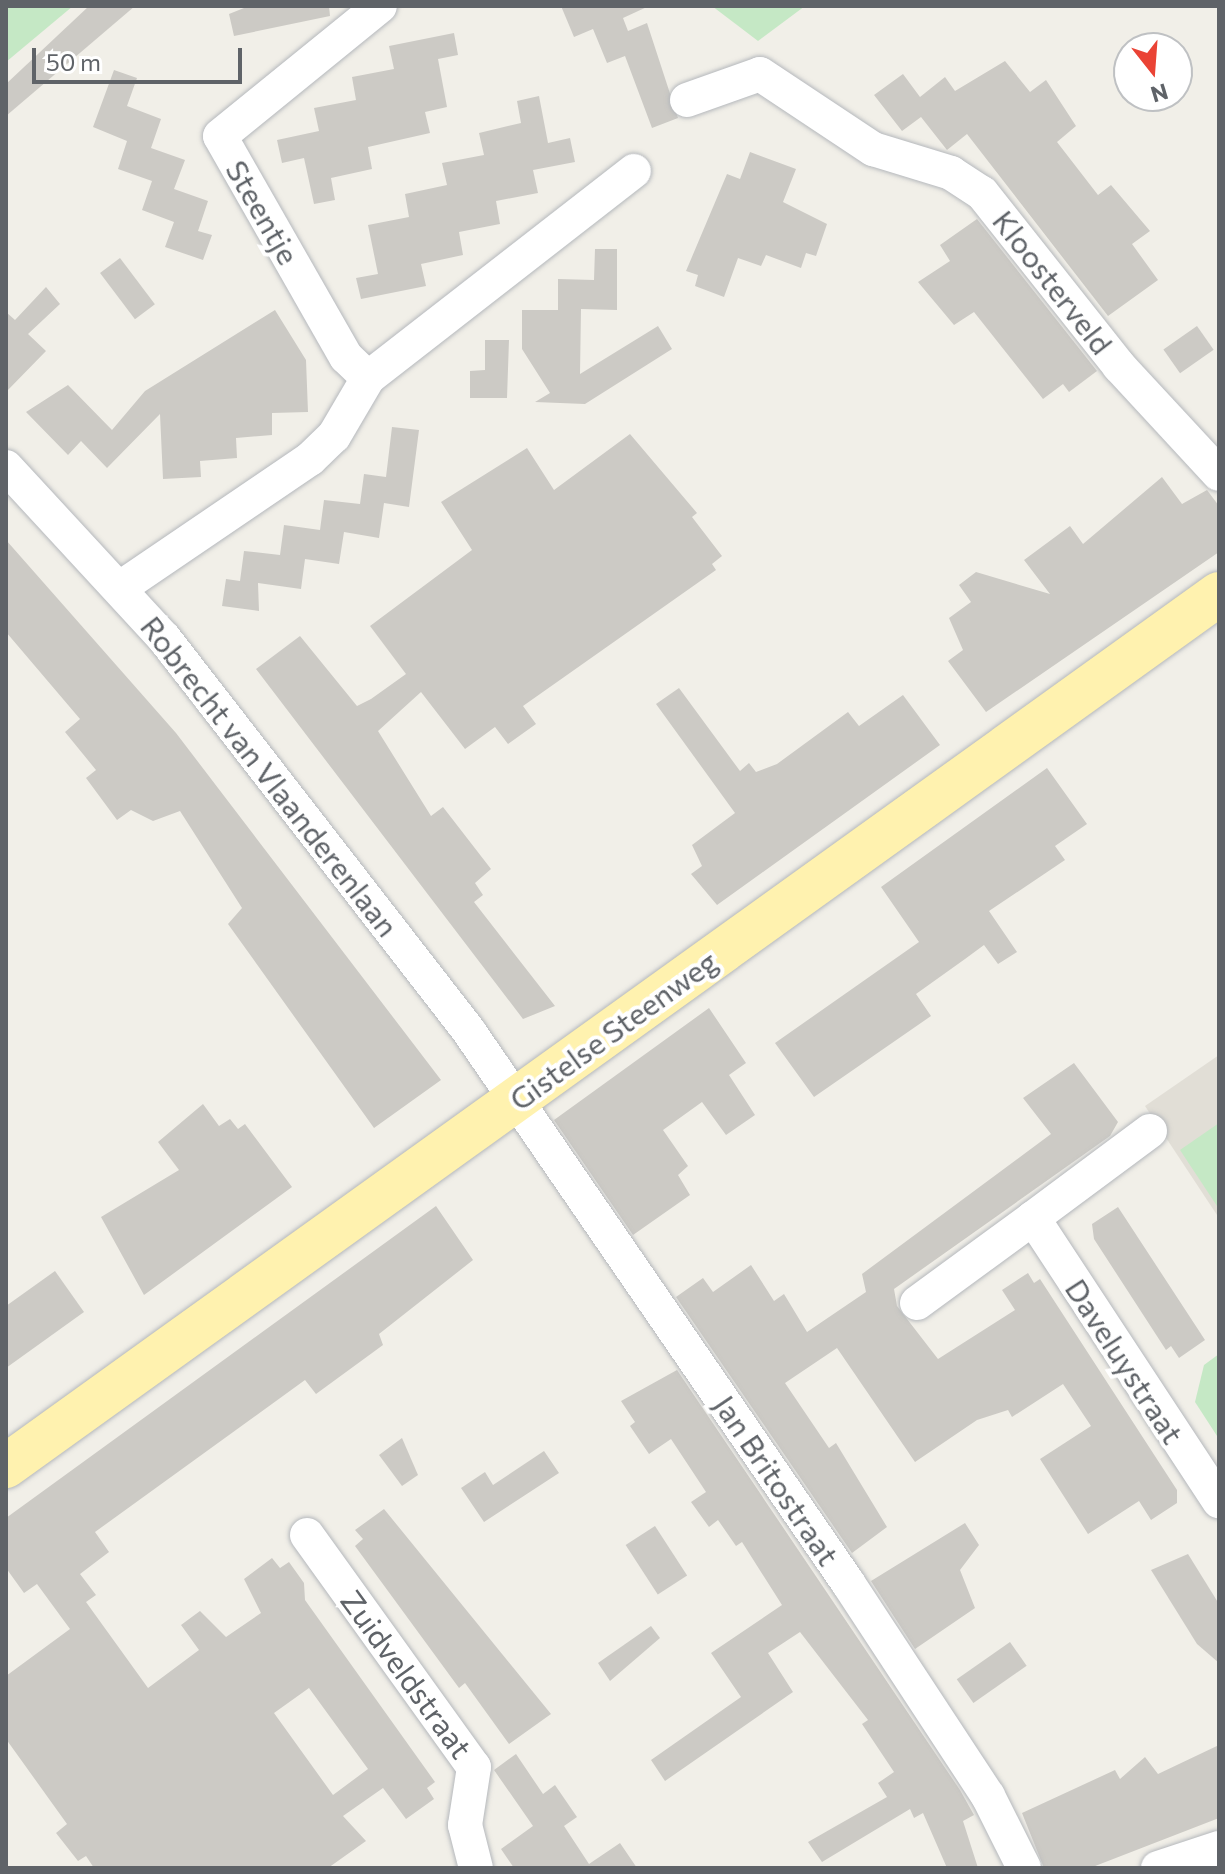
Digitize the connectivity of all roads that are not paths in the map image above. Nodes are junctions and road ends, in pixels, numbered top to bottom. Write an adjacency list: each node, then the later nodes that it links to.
1 (380, 6): 4 (street, Steentje)
2 (687, 100): 6 (street, Kloosterveld)
3 (634, 171): 4 (street)
4 (368, 378): 7 (street)
5 (6, 467): 7 (street, Robrecht van Vlaanderenlaan)
6 (1219, 474)
7 (120, 588): 9 (street, Robrecht van Vlaanderenlaan)
8 (1219, 594): 9 (main road, Gistelse Steenweg)
9 (517, 1099): 13 (main road, Gistelse Steenweg); 18 (street, Jan Britostraat)
10 (1150, 1131): 11 (street)
11 (1033, 1218): 12 (street); 14 (street, Daveluystraat)
12 (917, 1303)
13 (6, 1466)
14 (1219, 1501)
15 (307, 1535): 17 (street, Zuidveldstraat)
16 (1219, 1848): 19 (street)
17 (476, 1868)
18 (1024, 1868)
19 (1158, 1868)

